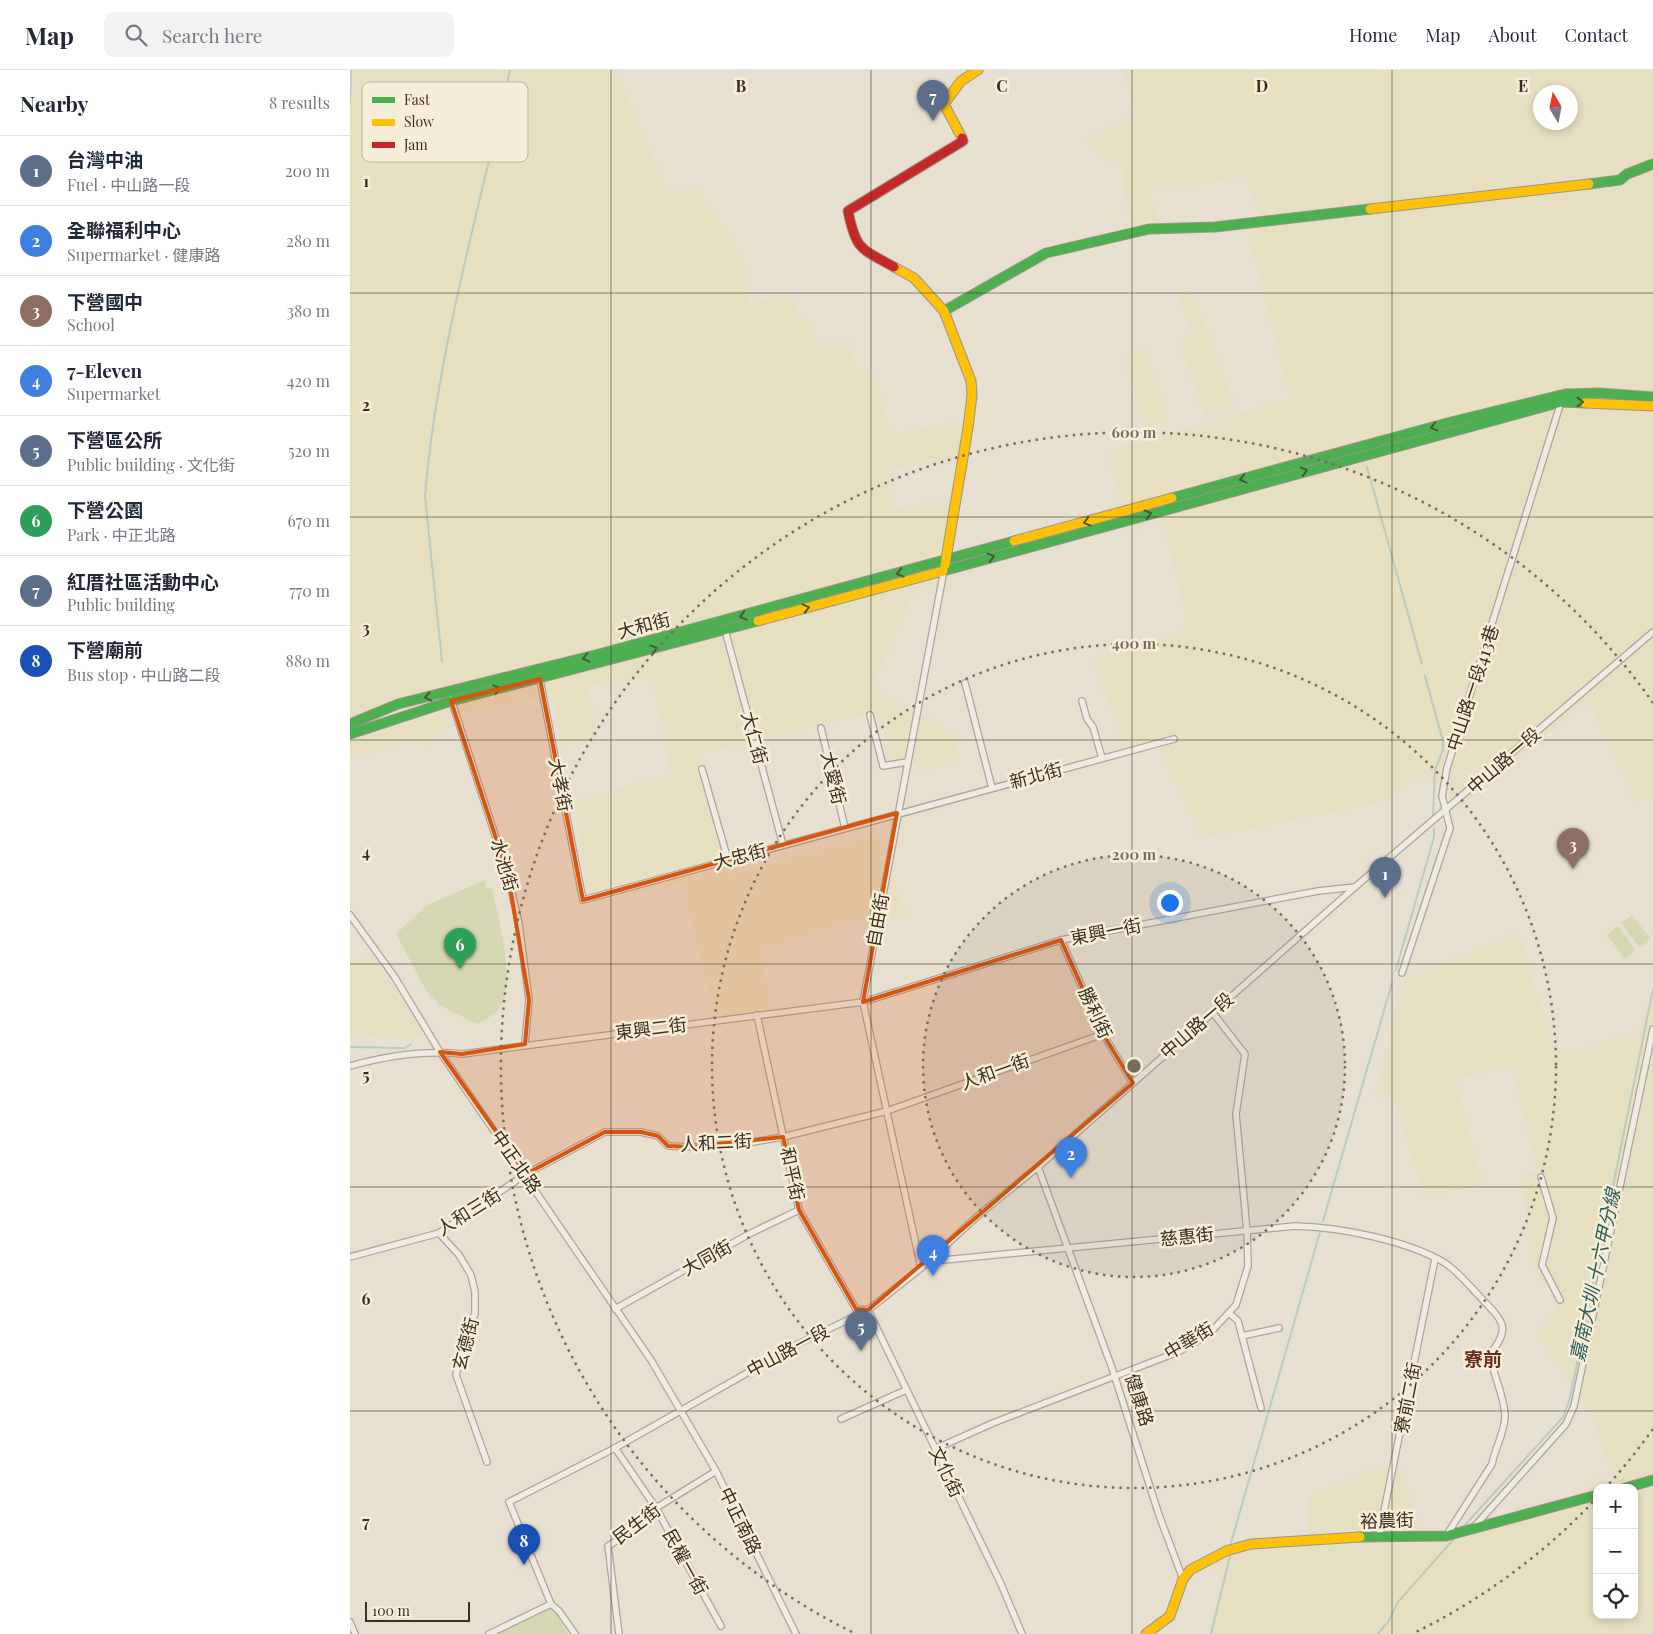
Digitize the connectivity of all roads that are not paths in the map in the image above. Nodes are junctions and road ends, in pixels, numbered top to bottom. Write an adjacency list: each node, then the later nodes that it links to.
1 (978, 70): 3 (main road)
2 (1653, 164): 3 (main road)
3 (944, 310): 7 (main road)
4 (1653, 397): 7 (main road, 大和街, one-way to 7)
5 (1562, 402): 6 (main road, 大和街, one-way to 6); 8 (main road, 大和街, one-way to 5); 24 (street, 中山路一段413巷)
6 (1653, 406)
7 (947, 561): 8 (main road); 11 (main road, 大和街, one-way to 11)
8 (944, 570): 9 (main road, 大和街, one-way to 8); 21 (street, 自由街)
9 (725, 630): 11 (main road, 大和街, one-way to 9); 27 (street, 大仁街)
10 (1653, 632): 24 (street, 中山路一段)
11 (539, 674): 13 (main road, 大和街); 30 (street, 大孝街)
12 (964, 683): 23 (street)
13 (451, 697): 16 (main road, 大和街, one-way to 16); 18 (main road, 大和街); 39 (street, 水池街)
14 (1082, 701): 20 (street)
15 (870, 715): 21 (street)
16 (350, 724)
17 (821, 728): 26 (street, 大愛街)
18 (350, 734)
19 (1174, 739): 20 (street, 新北街)
20 (1102, 758): 23 (street, 新北街)
21 (907, 762): 25 (street, 自由街)
22 (702, 769): 28 (street)
23 (992, 788): 25 (street, 新北街)
24 (1446, 811): 29 (street, 中山路一段); 33 (street, 中山路一段413巷)
25 (897, 813): 26 (street, 大忠街); 34 (street, 自由街)
26 (845, 828): 27 (street, 大忠街)
27 (783, 845): 28 (street, 大忠街)
28 (728, 860): 30 (street, 大忠街)
29 (1355, 887): 32 (street, 東興一街); 35 (street, 中山路一段)
30 (583, 900)
31 (350, 915): 40 (street, 中正北路)
32 (1061, 940): 34 (street, 東興一街); 38 (street, 勝利街)
33 (1402, 973)
34 (863, 1002): 36 (street, 東興二街); 43 (street, 自由街)
35 (1213, 1013): 42 (street, 中山路一段); 49 (street, 中華街)
36 (758, 1015): 39 (street, 東興二街); 44 (street, 和平街)
37 (1653, 1029): 75 (street)
38 (1103, 1034): 42 (street, 勝利街); 43 (street, 人和一街)
39 (526, 1044): 40 (street, 東興二街)
40 (440, 1052): 41 (street, 東興二街); 46 (street, 中正北路)
41 (350, 1066)
42 (1133, 1083): 45 (street, 中山路一段)
43 (887, 1111): 44 (street, 人和二街); 55 (street, 自由街)
44 (784, 1137): 46 (street, 人和二街); 48 (street, 和平街)
45 (1038, 1167): 51 (street, 健康路); 52 (street, 中山路一段)
46 (526, 1174): 50 (street, 人和三街); 57 (street, 中正北路)
47 (1542, 1177): 56 (street)
48 (799, 1210): 57 (street, 大同街); 58 (street, 和平街)
49 (1247, 1230): 51 (street, 慈惠街); 54 (street, 慈惠街); 59 (street, 中華街)
50 (439, 1233): 53 (street, 人和三街); 69 (street, 玄德街)
51 (1067, 1248): 52 (street, 慈惠街); 62 (street, 健康路)
52 (939, 1252): 55 (street, 中山路一段)
53 (350, 1257)
54 (1435, 1259): 76 (street, 寮前二街); 77 (street, 慈惠街)
55 (921, 1268): 58 (street, 中山路一段)
56 (1560, 1300)
57 (616, 1308): 65 (street, 中正北路)
58 (868, 1310): 63 (street, 文化街); 65 (street, 中山路一段)
59 (1229, 1313): 61 (street); 62 (street, 中華街)
60 (1279, 1328): 61 (street)
61 (1242, 1336): 64 (street)
62 (1114, 1375): 68 (street, 中華街); 78 (street, 健康路)
63 (906, 1390): 66 (street); 68 (street, 文化街)
64 (1261, 1408)
65 (681, 1409): 67 (street, 中山路一段); 70 (street, 中正南路)
66 (841, 1419)
67 (615, 1448): 74 (street, 民權一街); 79 (street, 中山路一段)
68 (935, 1449): 87 (street, 文化街)
69 (487, 1462)
70 (716, 1471): 74 (street, 民生街); 86 (street, 中正南路)
71 (1653, 1480): 72 (main road)
72 (1638, 1484)
73 (1593, 1496): 75 (main road, 裕農街)
74 (656, 1508): 81 (street, 民權一街); 85 (street, 民生街)
75 (1472, 1529): 77 (main road, 裕農街)
76 (1379, 1536): 77 (main road, 裕農街); 78 (main road, 裕農街)
77 (1446, 1536)
78 (1183, 1579): 88 (main road)
79 (551, 1604): 83 (street); 84 (street)
80 (350, 1622): 82 (street)
81 (721, 1626)
82 (355, 1634)
83 (489, 1634)
84 (574, 1634)
85 (620, 1634)
86 (796, 1634)
87 (1022, 1634)
88 (1146, 1634)

